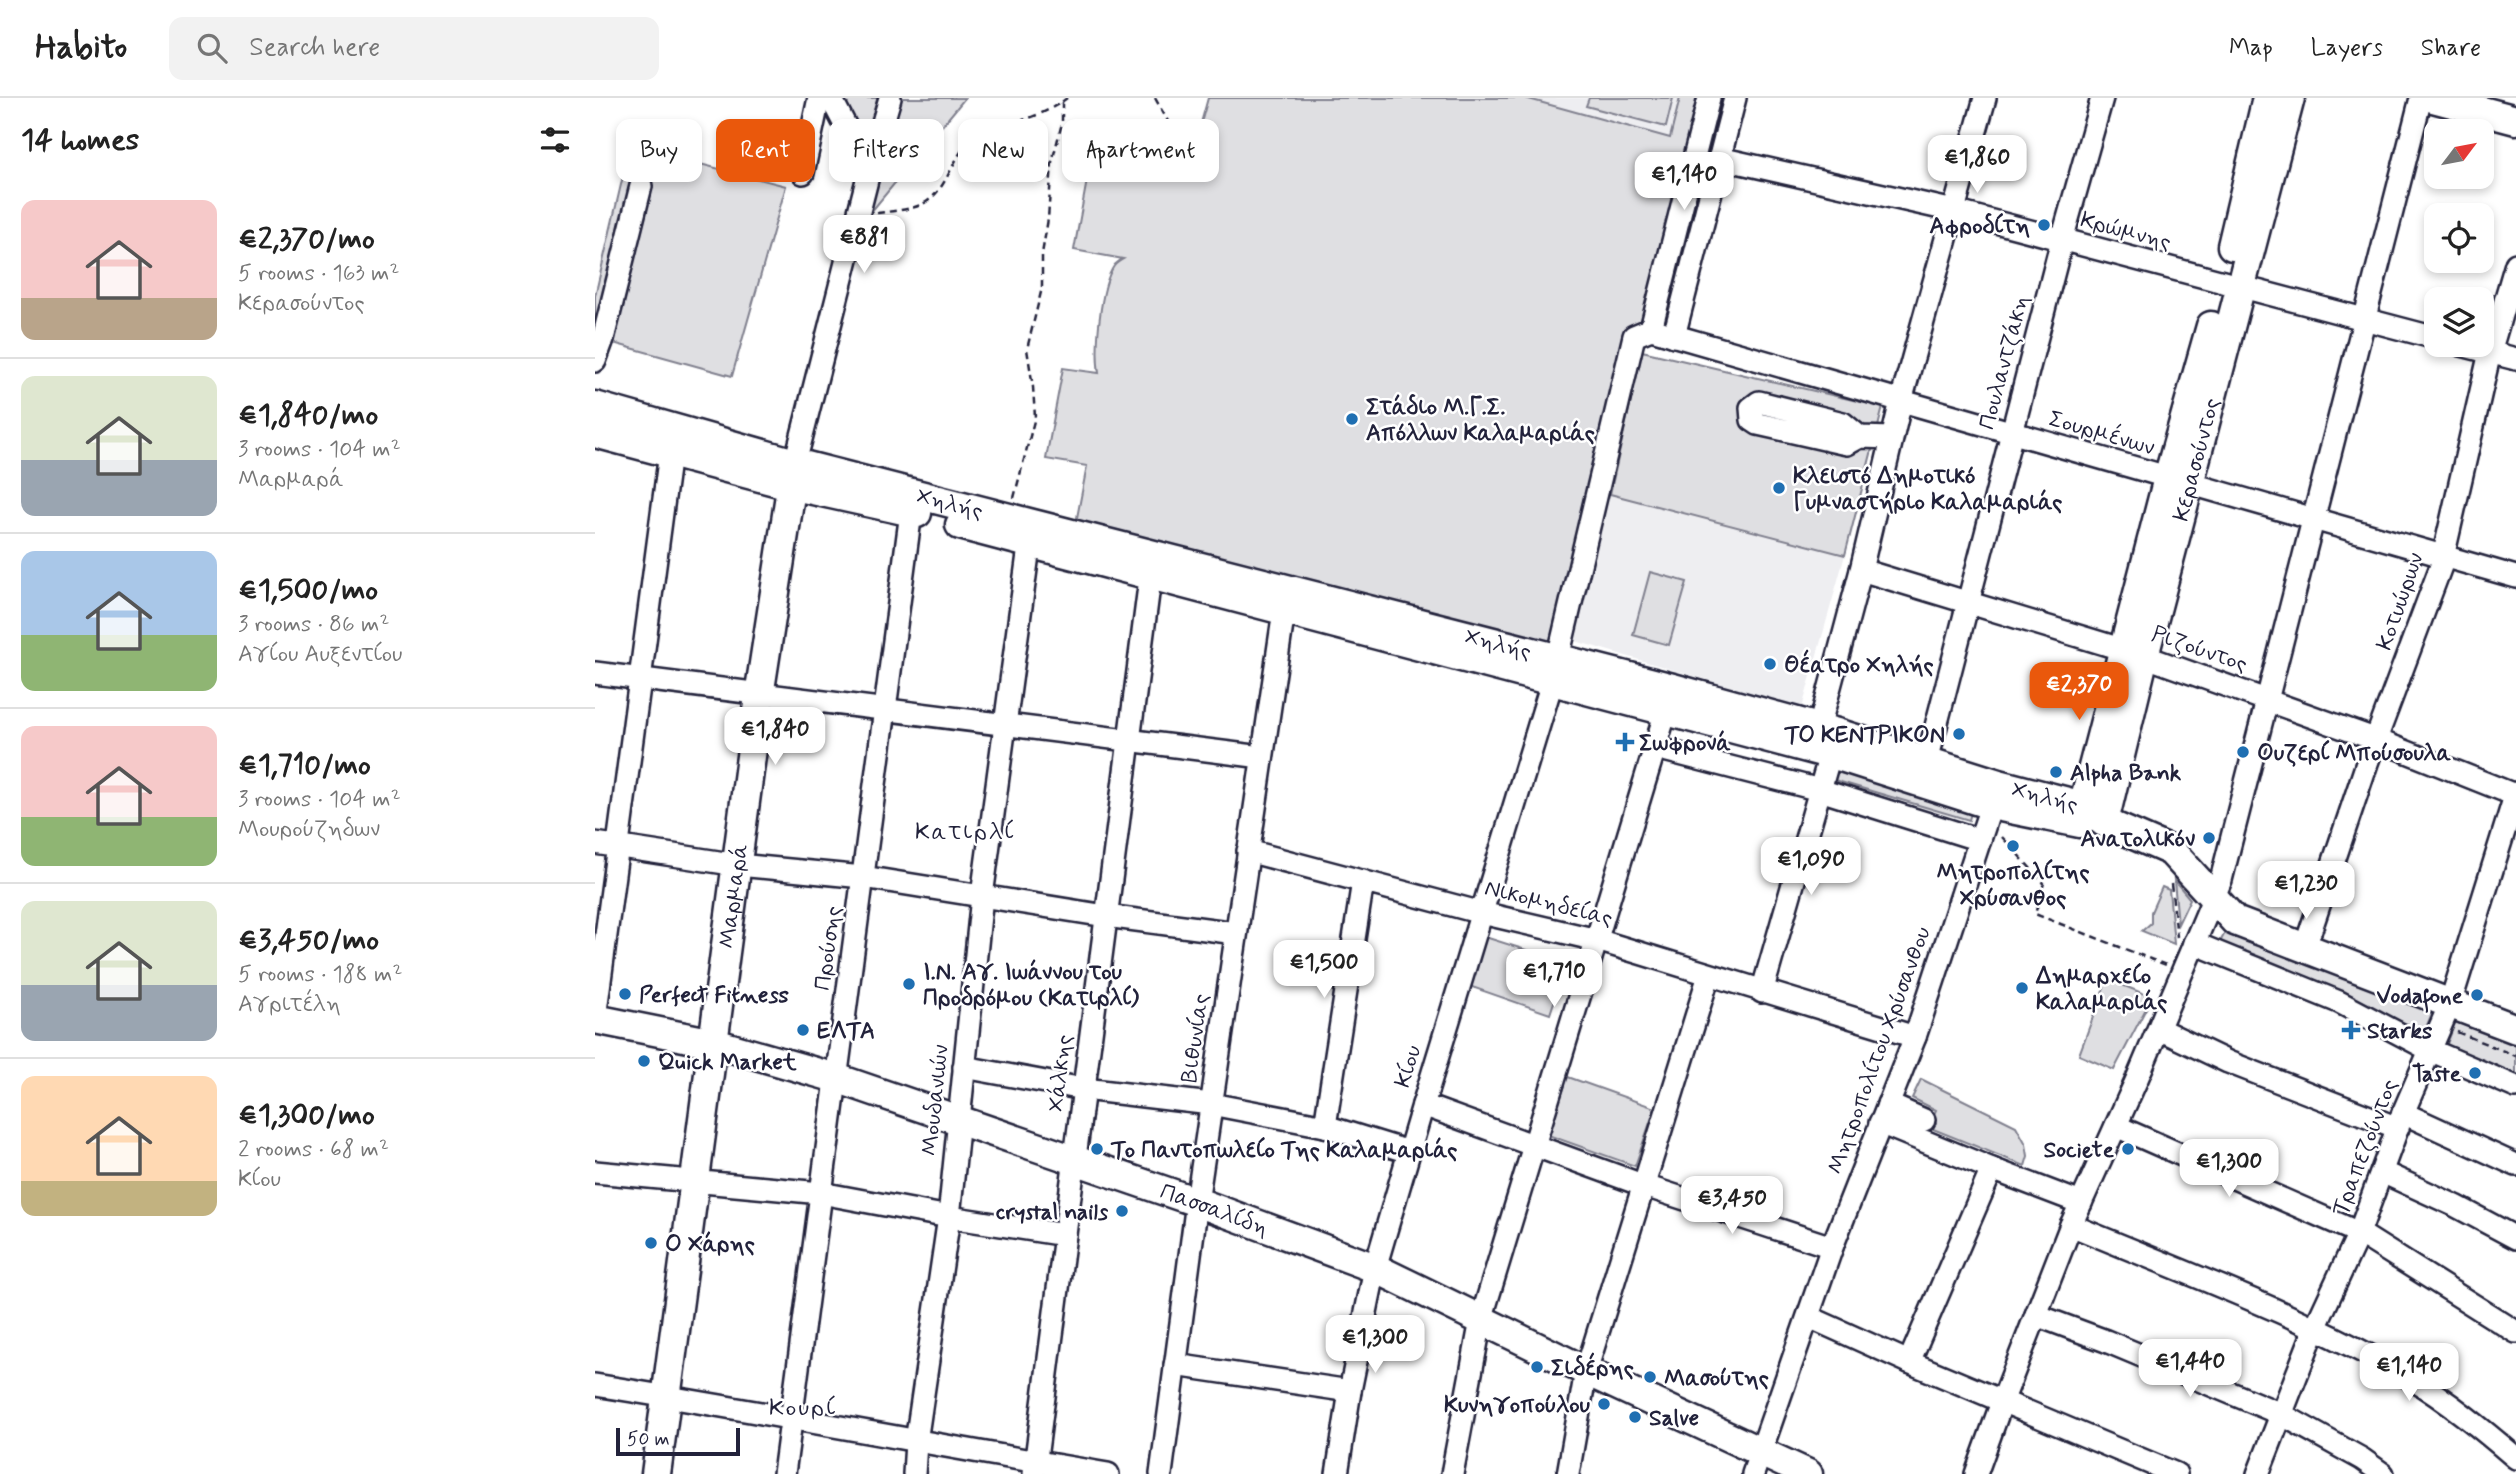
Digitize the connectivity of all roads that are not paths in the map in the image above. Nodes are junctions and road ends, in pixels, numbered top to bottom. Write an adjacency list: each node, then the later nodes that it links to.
1 (819, 98): 12 (street)
2 (831, 98): 13 (street)
3 (890, 98): 14 (street)
4 (1709, 98): 24 (street)
5 (1734, 98): 16 (street)
6 (1985, 98): 19 (street)
7 (2102, 98): 20 (street, Πουλαντζάκη)
8 (2267, 98): 22 (main road, Κερασούντος)
9 (2290, 98): 22 (main road, Κερασούντος)
10 (2421, 98): 23 (street)
11 (2433, 98): 15 (main road)
12 (815, 119)
13 (842, 119)
14 (884, 119)
15 (2516, 120)
16 (1719, 158): 19 (street, Κρώμνης); 26 (street)
17 (865, 182): 39 (street)
18 (641, 187): 31 (street)
19 (1954, 211): 20 (street, Κρώμνης); 32 (street)
20 (2062, 240): 22 (street, Κρώμνης); 35 (street, Πουλαντζάκη)
21 (2516, 264): 27 (street, Κοτυώρων)
22 (2232, 285): 23 (street, Κρώμνης); 40 (main road, Κερασούντος)
23 (2364, 320): 25 (street, Κρώμνης); 42 (street)
24 (1651, 329): 26 (street, Σουρμένων); 51 (street, Κίου)
25 (2424, 335)
26 (1674, 336): 32 (street, Σουρμένων)
27 (2494, 338)
28 (2494, 353): 30 (street)
29 (2489, 357): 44 (street, Κοτυώρων)
30 (2516, 359)
31 (595, 361)
32 (1901, 401): 35 (street, Σουρμένων); 37 (street)
33 (595, 406): 39 (main road, Χηλής)
34 (595, 433): 38 (main road, Χηλής)
35 (2012, 433): 40 (street, Σουρμένων); 48 (street, Πουλαντζάκη)
36 (1860, 438): 37 (street)
37 (1892, 438): 46 (street)
38 (670, 453): 39 (main road, Χηλής); 53 (street)
39 (793, 474): 41 (main road, Χηλής); 43 (main road, Χηλής); 54 (main road, Μαρμαρά)
40 (2179, 480): 42 (street, Σουρμένων); 50 (main road, Κερασούντος)
41 (911, 512): 43 (main road, Χηλής); 57 (street, Προύσης)
42 (2313, 519): 44 (street, Σουρμένων); 56 (street)
43 (1024, 528): 45 (main road, Χηλής); 58 (street, Μουδανιών)
44 (2443, 556): 47 (street, Σουρμένων); 61 (street, Κοτυώρων)
45 (1152, 564): 49 (main road, Χηλής); 51 (main road, Χηλής); 60 (street, Χάλκης)
46 (1861, 570): 48 (street, Ριζούντος); 59 (street)
47 (2516, 577)
48 (1968, 602): 50 (street, Ριζούντος); 64 (street, Πουλαντζάκη)
49 (1284, 611): 51 (main road, Χηλής); 63 (street, Βιθυνίας)
50 (2134, 653): 56 (street, Ριζούντος); 68 (main road, Κερασούντος)
51 (1554, 668): 55 (main road, Χηλής); 79 (street, Κίου)
52 (595, 673): 53 (street)
53 (639, 679): 54 (street); 72 (street)
54 (759, 695): 57 (street); 74 (main road, Μαρμαρά)
55 (1670, 699): 59 (main road, Χηλής); 62 (street)
56 (2267, 699): 61 (street, Ριζούντος); 78 (street)
57 (885, 709): 58 (street); 75 (street, Προύσης)
58 (1004, 724): 60 (street); 77 (street, Μουδανιών)
59 (1828, 738): 64 (main road, Χηλής); 65 (street); 66 (main road, Χηλής)
60 (1129, 740): 63 (street); 80 (street, Χάλκης)
61 (2377, 740): 67 (street, Ριζούντος); 84 (street, Κοτυώρων)
62 (1655, 748): 65 (street); 82 (street)
63 (1262, 757): 73 (street, Βιθυνίας)
64 (1927, 761): 66 (main road, Χηλής)
65 (1820, 790): 70 (street); 86 (street)
66 (1995, 794): 68 (main road, Χηλής); 70 (street, Μητροπολίτου Χρύσανθου)
67 (2516, 794): 69 (street, Τραπεζούντος)
68 (2093, 814): 78 (main road)
69 (2511, 831): 87 (street, Τραπεζούντος)
70 (1990, 838): 91 (street, Μητροπολίτου Χρύσανθου)
71 (595, 843): 72 (street)
72 (617, 846): 74 (street); 88 (street)
73 (1248, 851): 76 (street, Νικομηδείας); 81 (street, Βιθυνίας)
74 (738, 864): 75 (street); 92 (main road, Μαρμαρά)
75 (863, 877): 77 (street); 95 (street, Προύσης)
76 (1363, 881): 79 (street, Νικομηδείας); 104 (street)
77 (982, 896): 80 (street); 94 (street, Μουδανιών)
78 (2213, 898): 83 (street); 84 (main road)
79 (1482, 913): 82 (street, Νικομηδείας); 99 (street, Κίου)
80 (1106, 916): 81 (street); 97 (street, Χάλκης)
81 (1236, 933): 98 (street, Βιθυνίας)
82 (1597, 940): 85 (street, Νικομηδείας); 106 (street)
83 (2194, 943): 89 (street); 93 (street)
84 (2305, 947): 87 (main road)
85 (1709, 975): 86 (street, Νικομηδείας); 114 (street)
86 (1762, 992): 91 (street, Νικομηδείας)
87 (2452, 1017): 90 (main road); 93 (street, Τραπεζούντος)
88 (595, 1018): 92 (main road, Πασσαλίδη)
89 (2159, 1029): 103 (street); 105 (street)
90 (2516, 1029)
91 (1915, 1037): 100 (street, Μητροπολίτου Χρύσανθου)
92 (714, 1043): 95 (main road, Πασσαλίδη); 113 (main road, Μαρμαρά)
93 (2430, 1050): 96 (street); 103 (street, Τραπεζούντος)
94 (964, 1067): 97 (street); 101 (street, Μουδανιών)
95 (836, 1078): 101 (main road, Πασσαλίδη); 115 (street, Προύσης)
96 (2516, 1087)
97 (1084, 1089): 98 (street); 108 (street, Χάλκης)
98 (1211, 1104): 104 (street); 116 (street, Βιθυνίας)
99 (1423, 1105): 106 (street); 107 (street, Κίου)
100 (1884, 1114): 102 (street); 110 (street); 123 (street, Μητροπολίτου Χρύσανθου)
101 (959, 1120): 108 (main road, Πασσαλίδη); 118 (street, Μουδανιών)
102 (1924, 1120)
103 (2401, 1121): 109 (street); 111 (street, Τραπεζούντος)
104 (1325, 1126): 107 (street)
105 (2116, 1126): 117 (street); 120 (street)
106 (1535, 1144): 114 (street); 127 (street)
107 (1409, 1152): 124 (street, Κίου)
108 (1074, 1161): 116 (main road, Πασσαλίδη); 121 (street, Χάλκης)
109 (2516, 1165)
110 (1992, 1170): 117 (street); 130 (street)
111 (2382, 1171): 120 (street, Τραπεζούντος); 122 (street)
112 (595, 1172): 113 (street)
113 (695, 1183): 115 (street); 135 (main road, Μαρμαρά)
114 (1645, 1186): 123 (street); 132 (street)
115 (821, 1193): 118 (street); 138 (street, Προύσης)
116 (1197, 1202): 124 (main road, Πασσαλίδη); 131 (street, Βιθυνίας)
117 (2081, 1203): 119 (street)
118 (949, 1217): 121 (street); 139 (street, Μουδανιών)
119 (2071, 1225): 125 (street); 128 (street)
120 (2359, 1233): 128 (street, Τραπεζούντος); 129 (street)
121 (1065, 1235): 142 (street, Χάλκης)
122 (2516, 1238)
123 (1832, 1247): 126 (street, Μητροπολίτου Χρύσανθου)
124 (1375, 1268): 127 (main road, Πασσαλίδη); 134 (street, Κίου)
125 (2036, 1315): 136 (street); 137 (street)
126 (1808, 1317): 130 (street); 141 (street, Μητροπολίτου Χρύσανθου)
127 (1482, 1320): 132 (main road, Πασσαλίδη); 150 (street)
128 (2315, 1328): 137 (street, Τραπεζούντος); 140 (street)
129 (2516, 1332)
130 (1909, 1362): 136 (street)
131 (1175, 1365): 134 (street); 148 (street, Βιθυνίας)
132 (1586, 1371): 141 (main road, Πασσαλίδη); 151 (street)
133 (595, 1385): 135 (street)
134 (1350, 1391): 149 (street, Κίου)
135 (666, 1396): 138 (street); 144 (main road, Μαρμαρά)
136 (2001, 1402): 143 (street); 153 (street)
137 (2281, 1413): 154 (street, Τραπεζούντος); 155 (street)
138 (791, 1417): 139 (street); 145 (street, Προύσης)
139 (916, 1442): 142 (street); 146 (street, Μουδανιών)
140 (2516, 1458)
141 (1758, 1463): 152 (main road, Πασσαλίδη)
142 (1035, 1468): 147 (street)
143 (1982, 1473)
144 (656, 1474)
145 (784, 1474)
146 (914, 1474)
147 (1108, 1474)
148 (1161, 1474)
149 (1337, 1474)
150 (1453, 1474)
151 (1568, 1474)
152 (1808, 1474)
153 (2176, 1474)
154 (2258, 1474)
155 (2383, 1474)

